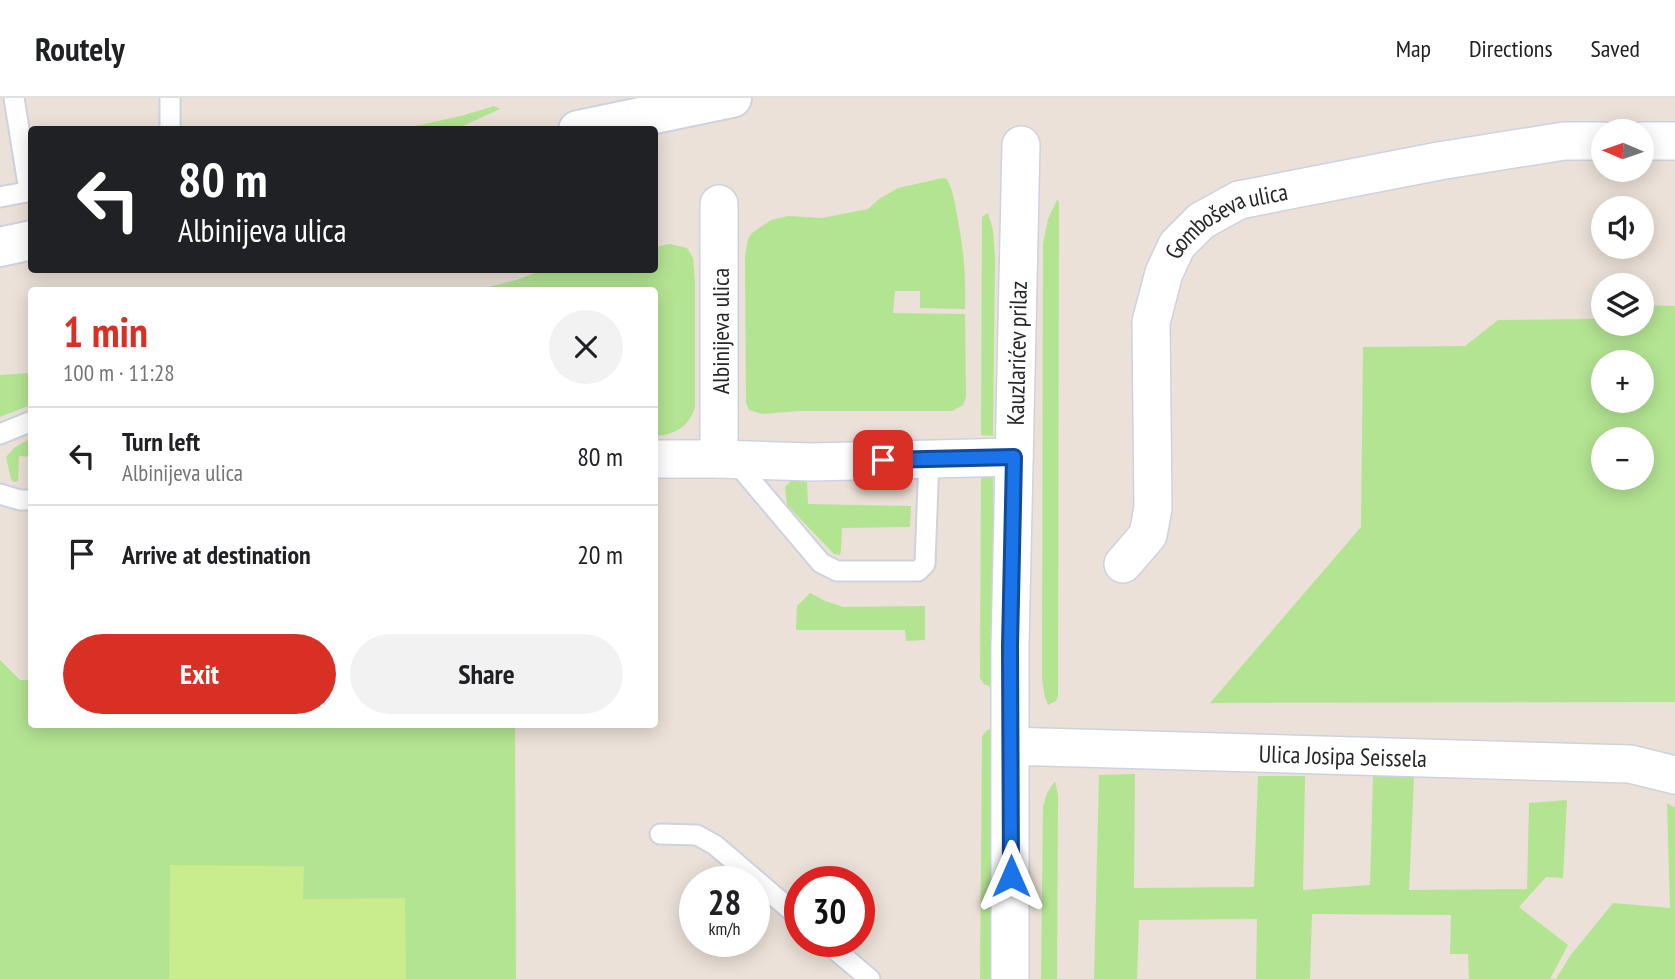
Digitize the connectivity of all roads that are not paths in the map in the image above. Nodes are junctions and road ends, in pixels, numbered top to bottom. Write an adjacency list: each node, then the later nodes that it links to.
1 (14, 98): 10 (lane)
2 (170, 98): 4 (lane)
3 (732, 98): 5 (main road)
4 (170, 126)
5 (597, 126)
6 (1591, 141): 24 (street, Gomboševa ulica)
7 (1654, 141): 8 (street)
8 (1675, 141)
9 (1021, 145): 18 (street, Kauzlarićev prilaz)
10 (28, 179)
11 (28, 191): 12 (lane)
12 (0, 197)
13 (719, 204): 21 (street, Albinijeva ulica)
14 (28, 241): 15 (main road)
15 (0, 247)
16 (28, 423): 17 (lane)
17 (0, 434)
18 (1014, 457): 19 (street); 25 (street, Kauzlarićev prilaz)
19 (929, 458): 21 (street); 21 (lane)
20 (658, 459): 21 (street)
21 (726, 459)
22 (0, 494): 23 (lane)
23 (28, 500)
24 (1123, 564)
25 (1011, 746): 26 (street, Ulica Josipa Seissela); 31 (street, Kauzlarićev prilaz)
26 (1675, 775)
27 (660, 834): 28 (lane)
28 (784, 904)
29 (844, 957): 30 (lane)
30 (870, 979)
31 (1010, 979)

